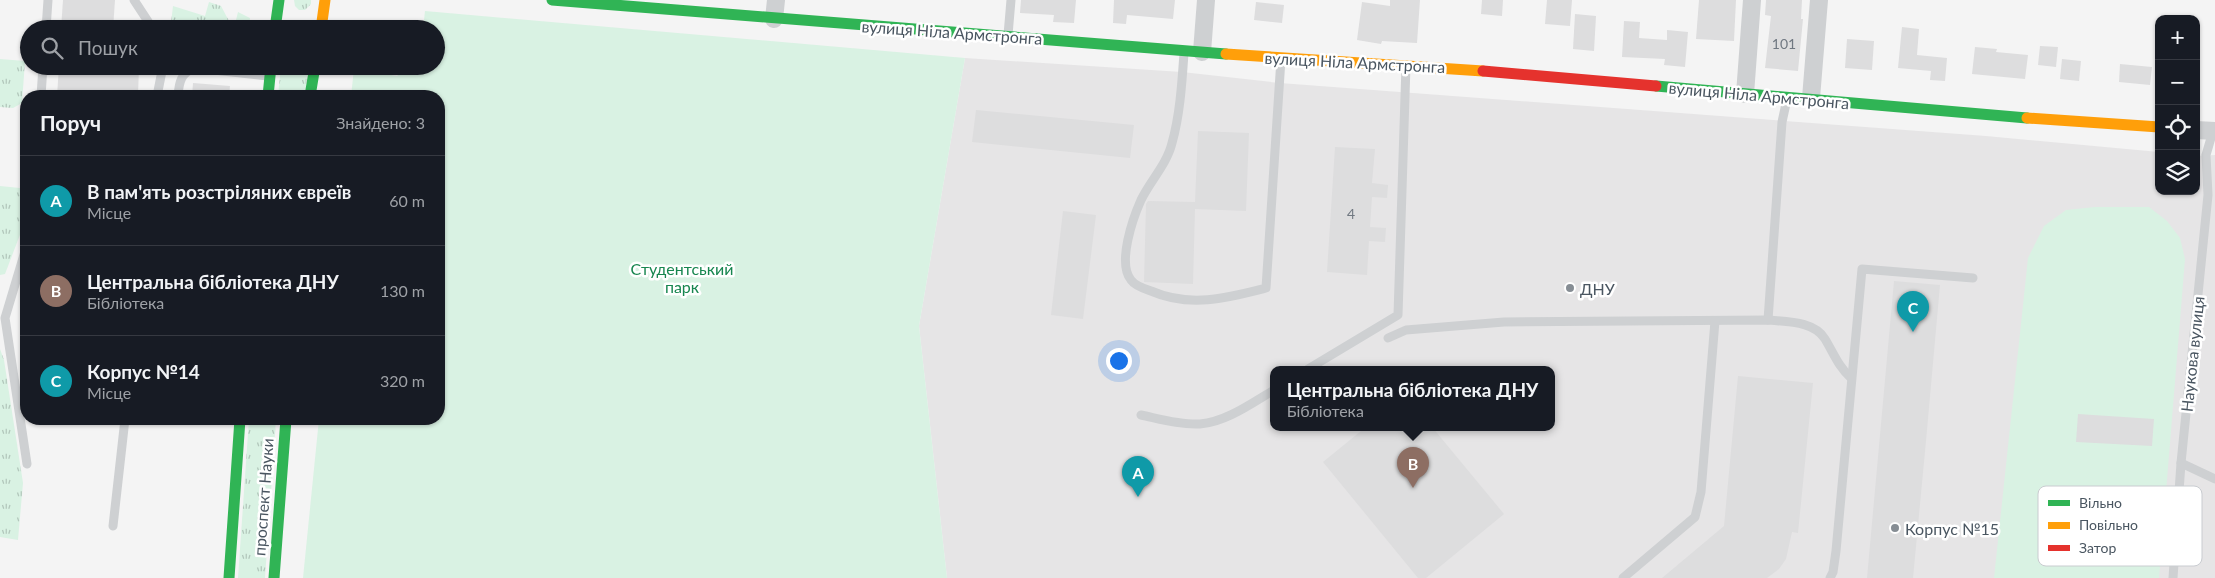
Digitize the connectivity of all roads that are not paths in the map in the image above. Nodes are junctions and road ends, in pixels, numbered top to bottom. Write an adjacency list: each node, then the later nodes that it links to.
1 (48, 0): 12 (lane)
2 (134, 0): 13 (lane)
3 (279, 0): 14 (street)
4 (325, 0): 15 (street)
5 (552, 0): 11 (street, вулиця Ніла Армстронга)
6 (776, 0): 11 (street)
7 (1011, 0): 16 (lane)
8 (1206, 0): 18 (street)
9 (1752, 0): 31 (street)
10 (1819, 0): 33 (street)
11 (774, 19): 16 (street, вулиця Ніла Армстронга)
12 (47, 20)
13 (147, 20)
14 (276, 20)
15 (322, 20)
16 (1008, 35): 17 (street, вулиця Ніла Армстронга)
17 (1184, 50): 18 (street, вулиця Ніла Армстронга); 19 (lane)
18 (1202, 52): 19 (street, вулиця Ніла Армстронга)
19 (1281, 58): 20 (street, вулиця Ніла Армстронга)
20 (1406, 64): 31 (street, вулиця Ніла Армстронга); 43 (lane)
21 (42, 75): 26 (lane)
22 (161, 75): 27 (lane)
23 (183, 75): 28 (lane)
24 (270, 75): 29 (street)
25 (314, 75): 30 (street)
26 (41, 90)
27 (158, 90)
28 (178, 90)
29 (268, 90)
30 (311, 90)
31 (1745, 94): 32 (street, вулиця Ніла Армстронга)
32 (1787, 97): 33 (street, вулиця Ніла Армстронга); 40 (lane)
33 (1811, 98): 34 (street, вулиця Ніла Армстронга)
34 (2155, 127)
35 (2208, 131): 52 (lane, Наукова вулиця)
36 (20, 266): 39 (lane)
37 (1973, 278): 44 (lane)
38 (0, 305): 39 (lane)
39 (2, 319): 47 (lane)
40 (1768, 320): 41 (lane); 44 (lane)
41 (1715, 321): 42 (lane); 59 (lane)
42 (1388, 338)
43 (1313, 366)
44 (1851, 378): 60 (lane)
45 (1270, 392): 46 (lane)
46 (1141, 415)
47 (20, 419)
48 (21, 425): 53 (lane)
49 (125, 425): 56 (lane)
50 (240, 425): 57 (street, проспект Науки)
51 (286, 425): 58 (street, проспект Науки)
52 (2181, 463): 54 (lane); 55 (lane, Наукова вулиця)
53 (28, 464)
54 (2215, 479)
55 (2179, 486)
56 (113, 526)
57 (229, 578)
58 (274, 578)
59 (1623, 578)
60 (1830, 578)

